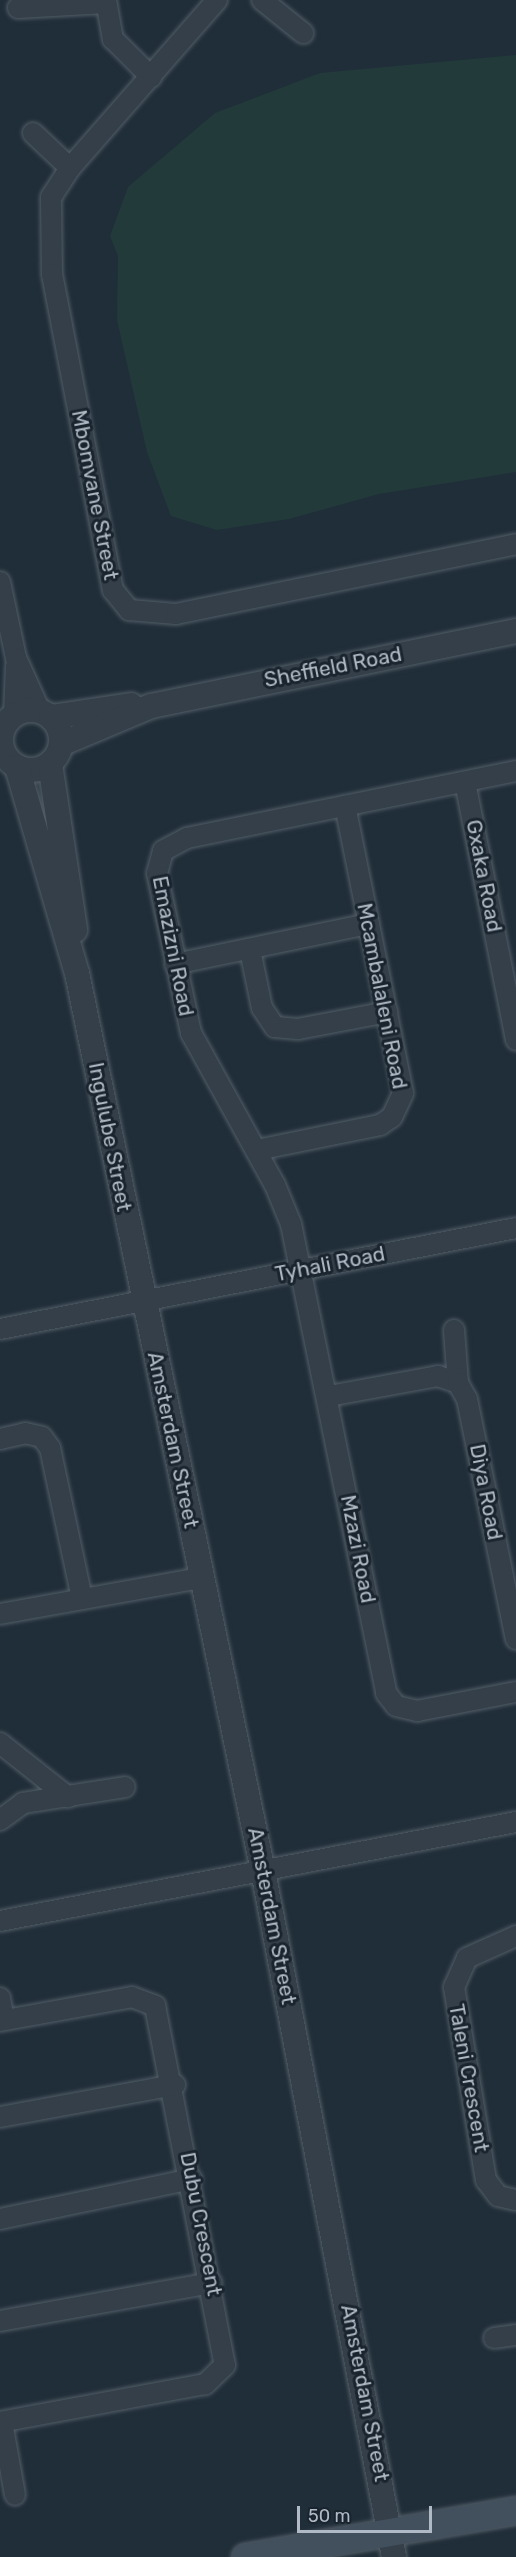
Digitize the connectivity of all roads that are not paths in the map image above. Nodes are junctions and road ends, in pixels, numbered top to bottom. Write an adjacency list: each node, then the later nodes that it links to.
1 (217, 0): 6 (street, Mbomvane Street)
2 (262, 0): 5 (street)
3 (106, 1): 4 (street); 6 (street)
4 (18, 8)
5 (303, 33)
6 (151, 77): 8 (street, Mbomvane Street)
7 (33, 133): 8 (street)
8 (70, 168): 9 (street, Mbomvane Street)
9 (516, 544)
10 (0, 582): 12 (street, Ingulube Street)
11 (516, 631): 13 (street, Sheffield Road)
12 (16, 658): 14 (street, Ingulube Street); 15 (street, Ingulube Street)
13 (151, 706): 14 (street, Sheffield Road); 16 (street, Sheffield Road)
14 (45, 714): 15 (street, Sheffield Road); 16 (street, Ingulube Street)
15 (6, 741): 16 (street, Sheffield Road); 23 (street, Ingulube Street)
16 (55, 754): 23 (street, Ingulube Street)
17 (516, 771): 18 (street, Emazizni Road)
18 (465, 782): 19 (street, Emazizni Road); 25 (street, Gxaka Road)
19 (345, 806): 20 (street, Mcambalaleni Road); 22 (street, Emazizni Road)
20 (369, 924): 21 (street); 24 (street, Mcambalaleni Road)
21 (250, 950): 22 (street); 24 (street)
22 (176, 964): 26 (street, Emazizni Road)
23 (77, 973): 29 (street, Ingulube Street)
24 (387, 1012): 26 (street, Mcambalaleni Road)
25 (516, 1040)
26 (257, 1150): 28 (street, Emazizni Road)
27 (516, 1228): 28 (street, Tyhali Road)
28 (302, 1270): 29 (street, Tyhali Road); 33 (street, Mzazi Road)
29 (144, 1302): 30 (street, Tyhali Road); 35 (street, Amsterdam Street)
30 (0, 1329)
31 (454, 1330): 32 (street, Diya Road)
32 (458, 1383): 33 (street); 38 (street, Diya Road)
33 (329, 1396): 39 (street, Mzazi Road)
34 (0, 1438): 36 (street)
35 (201, 1578): 36 (street); 45 (street, Amsterdam Street)
36 (82, 1598): 37 (street)
37 (0, 1614)
38 (516, 1640)
39 (516, 1692)
40 (0, 1743): 42 (street)
41 (125, 1787): 42 (street)
42 (68, 1797): 43 (street)
43 (0, 1821)
44 (516, 1822): 45 (street)
45 (263, 1871): 46 (street); 62 (street, Amsterdam Street)
46 (0, 1921)
47 (516, 1936): 53 (street, Taleni Crescent)
48 (0, 1998): 49 (street, Dubu Crescent)
49 (2, 2020): 50 (street, Dubu Crescent)
50 (175, 2085): 51 (street); 52 (street, Dubu Crescent)
51 (0, 2117)
52 (192, 2179): 54 (street); 55 (street, Dubu Crescent)
53 (516, 2200)
54 (0, 2219)
55 (212, 2283): 56 (street); 59 (street, Dubu Crescent)
56 (0, 2321)
57 (516, 2334): 58 (street)
58 (494, 2338)
59 (1, 2422): 60 (street, Dubu Crescent)
60 (15, 2495)
61 (516, 2510): 62 (main road)
62 (392, 2545): 63 (main road)
63 (245, 2557)

